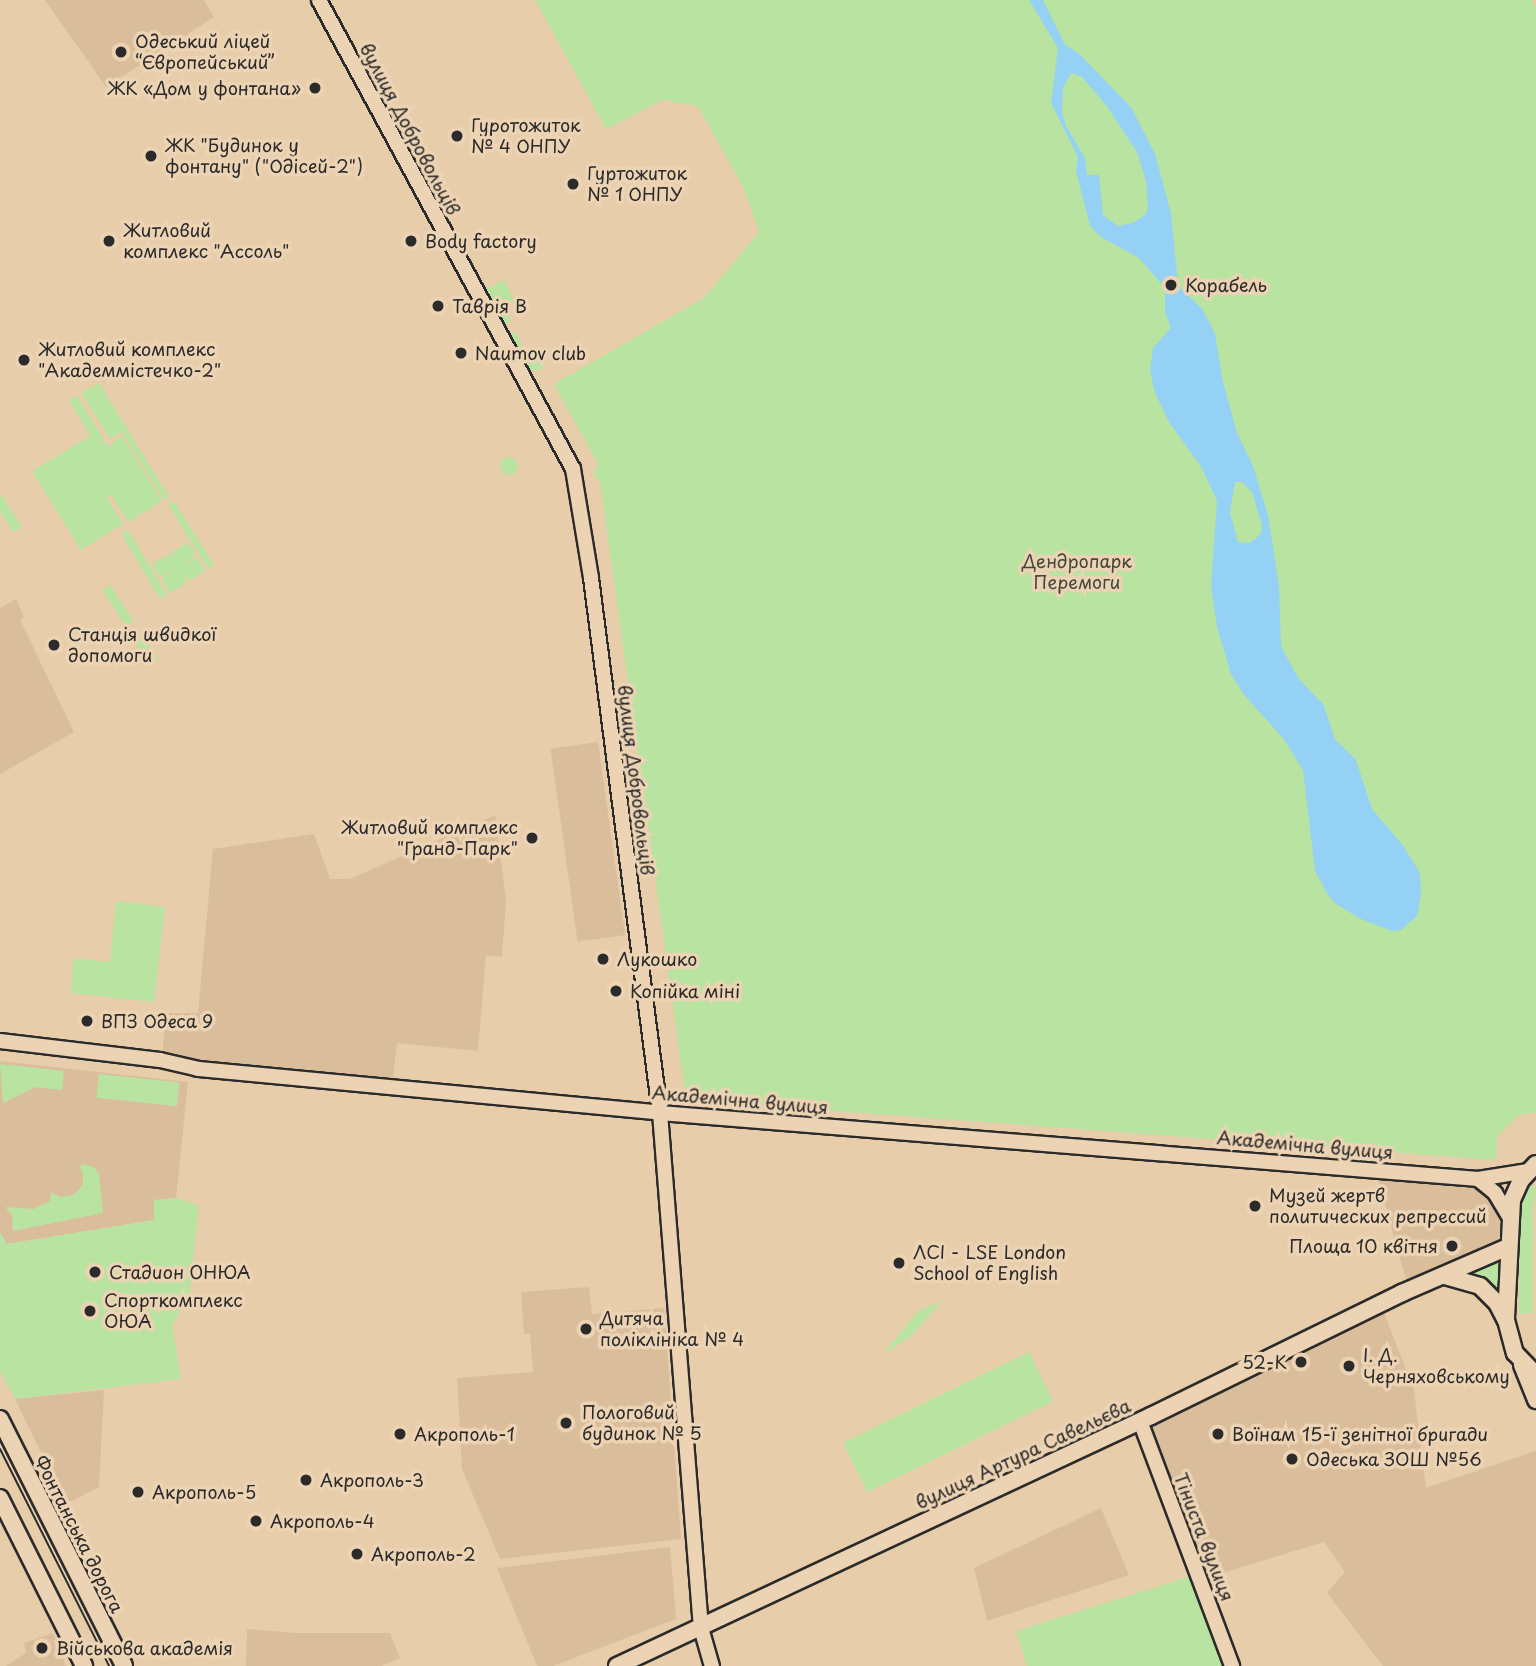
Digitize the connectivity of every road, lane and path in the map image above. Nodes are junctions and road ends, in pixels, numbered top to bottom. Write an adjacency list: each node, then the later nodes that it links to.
1 (319, 0): 3 (street, вулиця Добровольців)
2 (0, 1041): 3 (street, Академічна вулиця)
3 (660, 1113): 5 (street, Академічна вулиця); 16 (street, вулиця Добровольців)
4 (1532, 1167): 5 (street, Академічна вулиця); 6 (main road)
5 (1478, 1180): 6 (street)
6 (1509, 1216): 7 (main road)
7 (1508, 1247): 8 (main road, вулиця Артура Савельєва); 9 (main road)
8 (1445, 1276): 9 (main road); 14 (main road, вулиця Артура Савельєва)
9 (1506, 1321): 10 (main road)
10 (1521, 1363): 11 (main road); 12 (main road)
11 (1536, 1375)
12 (1536, 1400)
13 (0, 1419): 18 (main road, Фонтанська дорога)
14 (1140, 1421): 16 (main road, вулиця Артура Савельєва); 21 (street, Тіниста вулиця)
15 (0, 1498): 17 (main road)
16 (701, 1628): 19 (main road, вулиця Артура Савельєва); 20 (street, вулиця Добровольців)
17 (84, 1666)
18 (124, 1666)
19 (617, 1666)
20 (712, 1666)
21 (1232, 1666)

